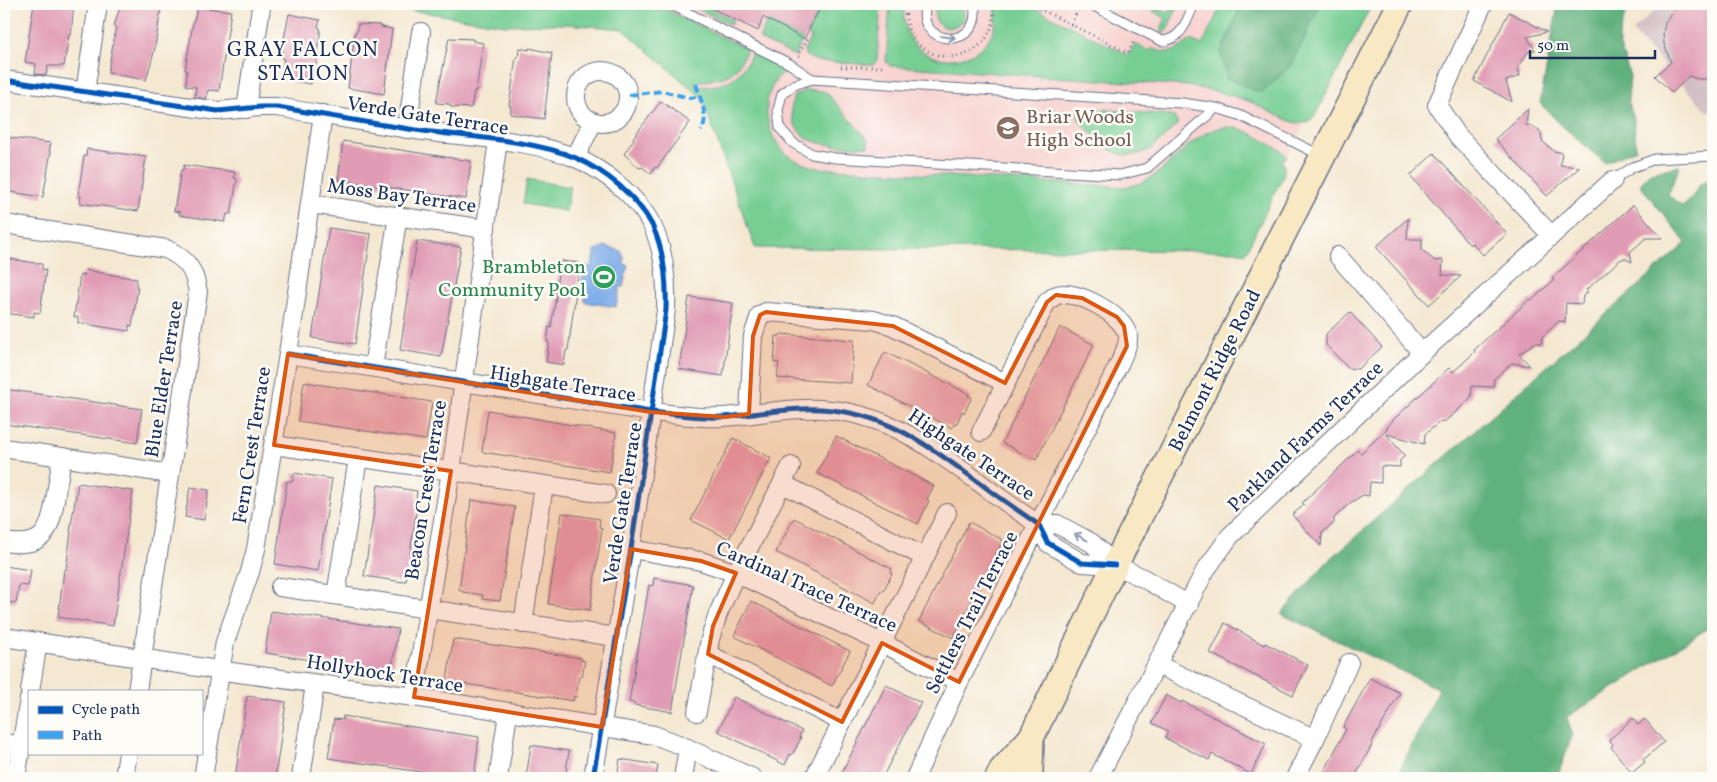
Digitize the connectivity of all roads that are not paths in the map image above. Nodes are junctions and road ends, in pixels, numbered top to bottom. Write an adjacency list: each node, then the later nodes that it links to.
1 (98, 4): 13 (street)
2 (670, 4): 11 (lane)
3 (926, 4): 4 (lane, one-way to 4)
4 (974, 4)
5 (1090, 4): 6 (lane)
6 (1194, 4)
7 (1400, 4): 20 (main road, Belmont Ridge Road)
8 (1483, 4): 28 (street)
9 (261, 7): 15 (street)
10 (421, 32): 18 (street)
11 (812, 79): 14 (lane); 14 (lane)
12 (4, 80): 13 (street, Verde Gate Terrace)
13 (85, 92): 15 (street, Verde Gate Terrace)
14 (1216, 108): 20 (lane)
15 (246, 109): 16 (street, Verde Gate Terrace)
16 (323, 114): 18 (street, Verde Gate Terrace); 24 (street, Fern Crest Terrace)
17 (593, 122): 22 (street)
18 (407, 129): 19 (street, Verde Gate Terrace)
19 (498, 141): 22 (street, Verde Gate Terrace); 27 (street, Beacon Crest Terrace)
20 (1323, 156): 53 (main road, Belmont Ridge Road)
21 (1713, 156): 23 (lane)
22 (575, 158): 35 (street, Verde Gate Terrace)
23 (1613, 180): 28 (street, Parkland Farms Terrace)
24 (311, 204): 25 (street, Moss Bay Terrace); 31 (street, Fern Crest Terrace)
25 (398, 216): 27 (street, Moss Bay Terrace); 32 (street)
26 (4, 224): 44 (street, Blue Elder Terrace)
27 (486, 229): 33 (street, Beacon Crest Terrace)
28 (1551, 235): 30 (street, Parkland Farms Terrace)
29 (1338, 256): 30 (street)
30 (1422, 353): 57 (street, Parkland Farms Terrace)
31 (288, 354): 32 (street, Highgate Terrace); 38 (street, Fern Crest Terrace)
32 (373, 367): 33 (street, Highgate Terrace)
33 (464, 382): 35 (street, Highgate Terrace); 43 (street, Beacon Crest Terrace)
34 (1005, 383): 36 (street); 37 (street, Settlers Trail Terrace); 49 (street, Settlers Trail Terrace)
35 (651, 412): 36 (street, Highgate Terrace); 51 (street, Verde Gate Terrace)
36 (749, 414): 49 (street, Highgate Terrace)
37 (981, 432)
38 (274, 445): 41 (street); 68 (street, Fern Crest Terrace)
39 (4, 448): 40 (street)
40 (62, 457): 44 (street); 50 (street)
41 (358, 458): 43 (street); 56 (street)
42 (791, 466): 45 (street)
43 (450, 471): 46 (street); 58 (street, Beacon Crest Terrace)
44 (170, 474): 65 (street, Blue Elder Terrace)
45 (783, 484): 52 (street); 54 (street)
46 (544, 486): 47 (street); 59 (street)
47 (606, 494)
48 (947, 513): 52 (street)
49 (1039, 525): 53 (street, Highgate Terrace); 69 (street, Settlers Trail Terrace)
50 (4, 542)
51 (632, 548): 54 (street, Cardinal Trace Terrace); 61 (street, Verde Gate Terrace)
52 (924, 557): 63 (street)
53 (1116, 565): 57 (street, Highgate Terrace); 79 (main road, Belmont Ridge Road)
54 (736, 573): 63 (street, Cardinal Trace Terrace); 64 (street)
55 (280, 587): 56 (street)
56 (336, 595): 58 (street)
57 (1189, 605): 67 (street, Parkland Farms Terrace)
58 (427, 610): 59 (street); 73 (street, Beacon Crest Terrace)
59 (523, 624): 61 (street)
60 (4, 636): 62 (street, Hollyhock Terrace)
61 (616, 638): 78 (street, Verde Gate Terrace)
62 (38, 642): 65 (street, Hollyhock Terrace); 71 (street)
63 (882, 643): 69 (street, Cardinal Trace Terrace); 77 (street)
64 (708, 654): 75 (street); 77 (street)
65 (142, 658): 68 (street, Hollyhock Terrace); 72 (street, Blue Elder Terrace)
66 (1349, 663): 80 (street)
67 (1158, 665): 80 (street); 97 (street, Parkland Farms Terrace)
68 (220, 670): 70 (street, Hollyhock Terrace); 88 (street, Fern Crest Terrace)
69 (959, 682): 94 (street, Settlers Trail Terrace)
70 (315, 684): 73 (street, Hollyhock Terrace); 89 (street)
71 (30, 690)
72 (137, 690)
73 (414, 698): 76 (street, Hollyhock Terrace)
74 (28, 706): 82 (street)
75 (697, 712)
76 (508, 714): 78 (street, Hollyhock Terrace); 90 (street)
77 (842, 722): 85 (street)
78 (602, 727): 83 (street, Hollyhock Terrace); 91 (street, Verde Gate Terrace)
79 (1031, 738): 95 (main road, Belmont Ridge Road); 96 (main road, Belmont Ridge Road)
80 (1315, 739): 98 (street)
81 (4, 743): 82 (street)
82 (22, 746): 86 (street)
83 (688, 748): 92 (street); 93 (street, Hollyhock Terrace)
84 (128, 754): 87 (street)
85 (814, 776)
86 (16, 778)
87 (124, 778)
88 (203, 778)
89 (301, 778)
90 (498, 778)
91 (593, 778)
92 (683, 778)
93 (753, 778)
94 (915, 778)
95 (998, 778)
96 (1027, 778)
97 (1098, 778)
98 (1295, 778)

